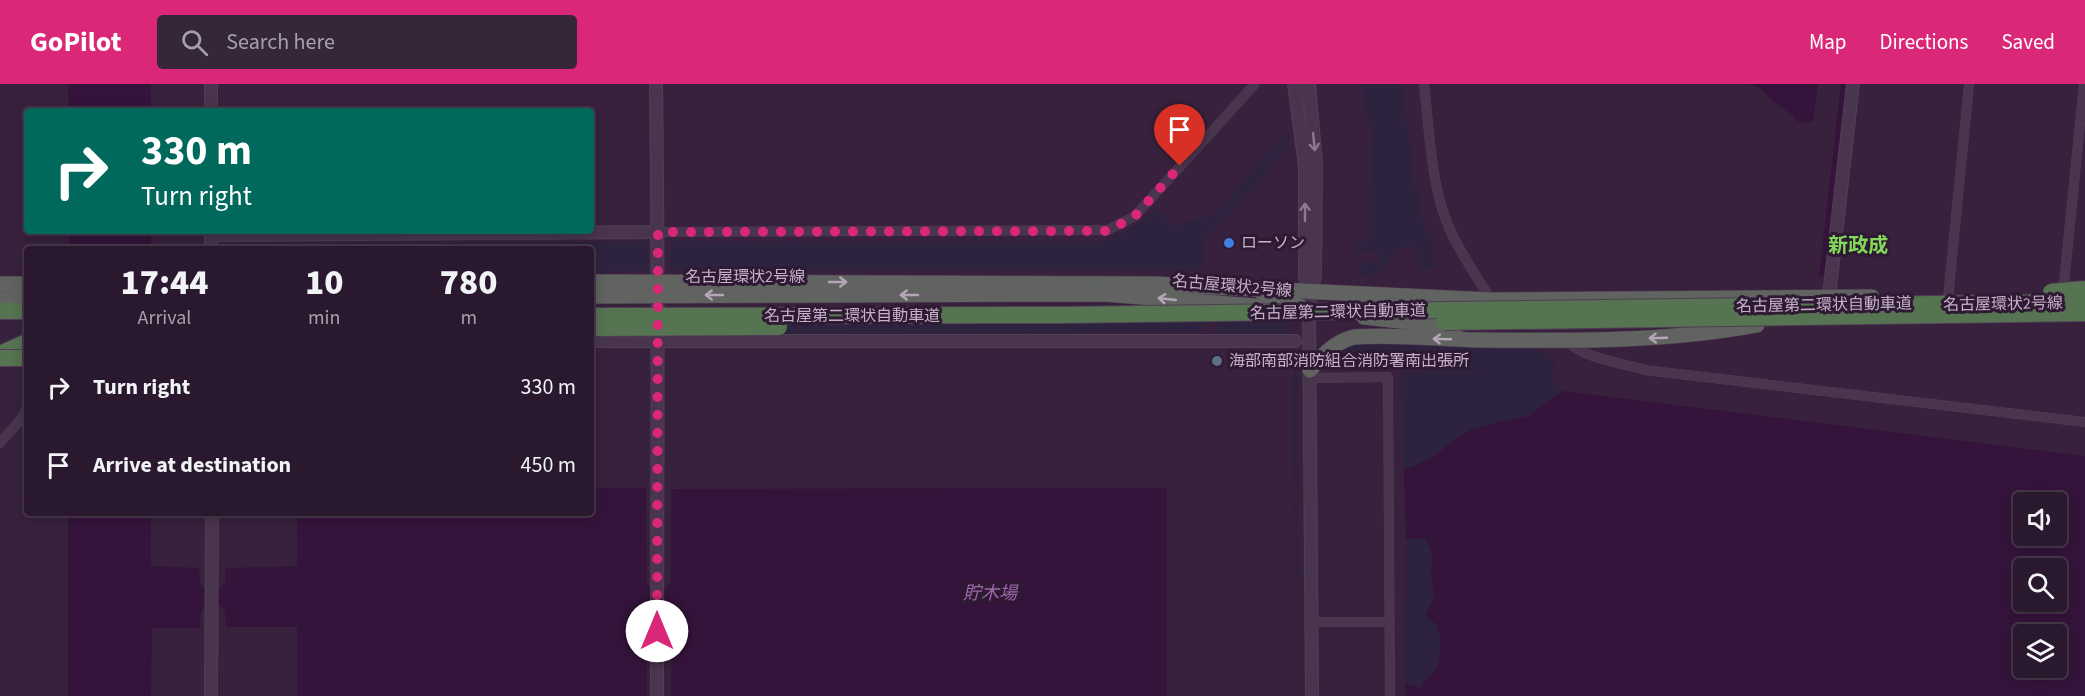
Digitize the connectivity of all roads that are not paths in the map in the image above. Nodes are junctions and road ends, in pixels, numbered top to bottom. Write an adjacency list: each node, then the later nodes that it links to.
1 (211, 84): 10 (street)
2 (656, 84): 12 (street)
3 (1255, 84): 12 (street)
4 (1294, 84): 18 (street, one-way to 4)
5 (1308, 84): 18 (street, one-way to 18)
6 (1424, 84): 25 (street)
7 (1853, 84): 20 (street)
8 (1969, 84): 24 (street)
9 (2084, 84): 21 (street)
10 (211, 108)
11 (594, 232): 12 (street)
12 (658, 232): 17 (street)
13 (594, 282): 17 (highway, 名古屋環状2号線)
14 (0, 284): 15 (highway)
15 (24, 284)
16 (1187, 285): 17 (highway, 名古屋環状2号線, one-way to 16); 18 (highway, 名古屋環状2号線); 29 (highway)
17 (658, 289): 19 (highway, 名古屋環状2号線); 29 (highway, 名古屋環状2号線, one-way to 17); 37 (street)
18 (1310, 291): 25 (highway, 名古屋環状2号線); 29 (street); 34 (highway)
19 (594, 296)
20 (1829, 296): 24 (highway, 名古屋環状2号線); 25 (highway, 名古屋環状2号線)
21 (2079, 297): 24 (highway, 名古屋環状2号線); 26 (highway, bridge)
22 (24, 298): 23 (highway)
23 (0, 299)
24 (1948, 299)
25 (1491, 300)
26 (1895, 310): 30 (highway, 名古屋第二環状自動車道, bridge); 31 (highway, 名古屋第二環状自動車道, bridge); 32 (highway, bridge); 35 (highway, 名古屋第二環状自動車道, bridge)
27 (0, 311): 28 (highway)
28 (24, 311)
29 (1309, 311): 34 (highway, 名古屋環状2号線); 45 (street)
30 (2085, 314)
31 (594, 316)
32 (2085, 322): 33 (highway, 名古屋環状2号線)
33 (1757, 324): 34 (highway, 名古屋環状2号線); 36 (highway, one-way to 36)
34 (1674, 325)
35 (594, 328)
36 (1566, 339): 45 (highway, one-way to 45); 47 (street)
37 (658, 340): 38 (street); 39 (street); 53 (street)
38 (594, 341)
39 (1296, 341)
40 (24, 344): 41 (highway)
41 (0, 356): 42 (highway, bridge)
42 (24, 357)
43 (24, 358): 44 (highway)
44 (0, 369)
45 (1310, 374): 50 (street); 51 (street)
46 (24, 414): 48 (street)
47 (2085, 422)
48 (0, 443)
49 (212, 516): 52 (street)
50 (1311, 622): 51 (street); 54 (street)
51 (1390, 622): 55 (street)
52 (211, 696)
53 (657, 696)
54 (1312, 696)
55 (1390, 696)

